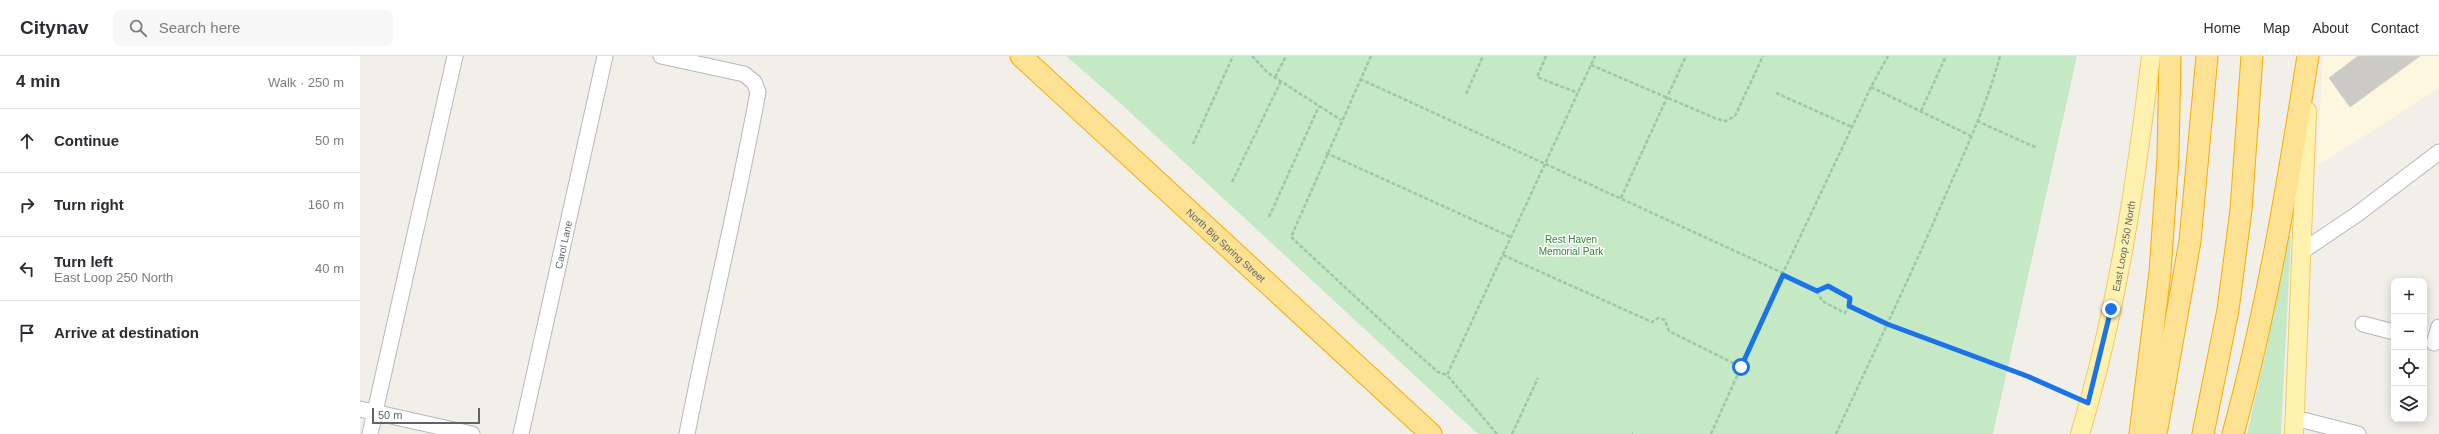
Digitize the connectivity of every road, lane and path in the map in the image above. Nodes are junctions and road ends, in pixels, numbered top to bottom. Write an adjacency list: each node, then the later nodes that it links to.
1 (455, 56): 61 (street)
2 (605, 56): 65 (street, Carol Lane)
3 (661, 56): 66 (street)
4 (1021, 56): 67 (highway, North Big Spring Street)
5 (1233, 56): 37 (path)
6 (1252, 56): 23 (path)
7 (1286, 56): 23 (path)
8 (1371, 56): 24 (path)
9 (1483, 56): 29 (path)
10 (1546, 56): 27 (path)
11 (1595, 56): 22 (path)
12 (1686, 56): 30 (path)
13 (1763, 56): 30 (path)
14 (1888, 56): 26 (path)
15 (1946, 56): 32 (path)
16 (2000, 56): 34 (path)
17 (2151, 56): 59 (main road, East Loop 250 North)
18 (2170, 56): 73 (highway)
19 (2207, 56): 74 (highway)
20 (2252, 56): 75 (highway)
21 (2308, 56): 46 (main road); 76 (highway)
22 (1591, 65): 27 (path); 30 (path)
23 (1275, 77): 25 (path)
24 (1360, 79): 33 (path); 41 (path)
25 (1281, 81): 31 (path); 42 (path)
26 (1871, 88): 32 (path); 35 (path)
27 (1578, 93): 41 (path)
28 (1776, 93): 35 (path)
29 (1466, 94)
30 (1667, 98): 43 (path)
31 (1319, 106): 33 (path); 44 (path)
32 (1921, 111): 36 (path)
33 (1341, 120): 40 (path)
34 (1977, 121): 36 (path); 38 (path)
35 (1852, 127): 48 (path)
36 (1971, 136): 51 (path)
37 (1193, 144)
38 (2037, 148)
39 (2439, 152): 46 (street)
40 (1326, 153): 45 (path); 57 (path)
41 (1545, 163): 43 (path); 45 (path)
42 (1232, 182)
43 (1621, 198): 48 (path)
44 (1269, 216)
45 (1511, 237): 47 (path)
46 (2301, 252): 62 (main road)
47 (1503, 255): 56 (path); 57 (path)
48 (1783, 274): 49 (path); 56 (path)
49 (1817, 291): 50 (path); 50 (path)
50 (1849, 306): 51 (path)
51 (1887, 324): 59 (path); 71 (path)
52 (2363, 324): 54 (street)
53 (2439, 327): 55 (street)
54 (2391, 331)
55 (2432, 343)
56 (1741, 367): 70 (path)
57 (1447, 375): 68 (path)
58 (1538, 378): 69 (path)
59 (2088, 403): 72 (main road, East Loop 250 North)
60 (360, 409): 61 (street)
61 (375, 412): 63 (street); 64 (street)
62 (2295, 426): 77 (street)
63 (370, 434)
64 (472, 434)
65 (521, 434)
66 (688, 434)
67 (1431, 434)
68 (1498, 434)
69 (1512, 434)
70 (1711, 434)
71 (1836, 434)
72 (2080, 434)
73 (2140, 434)
74 (2156, 434)
75 (2203, 434)
76 (2233, 434)
77 (2358, 434)

